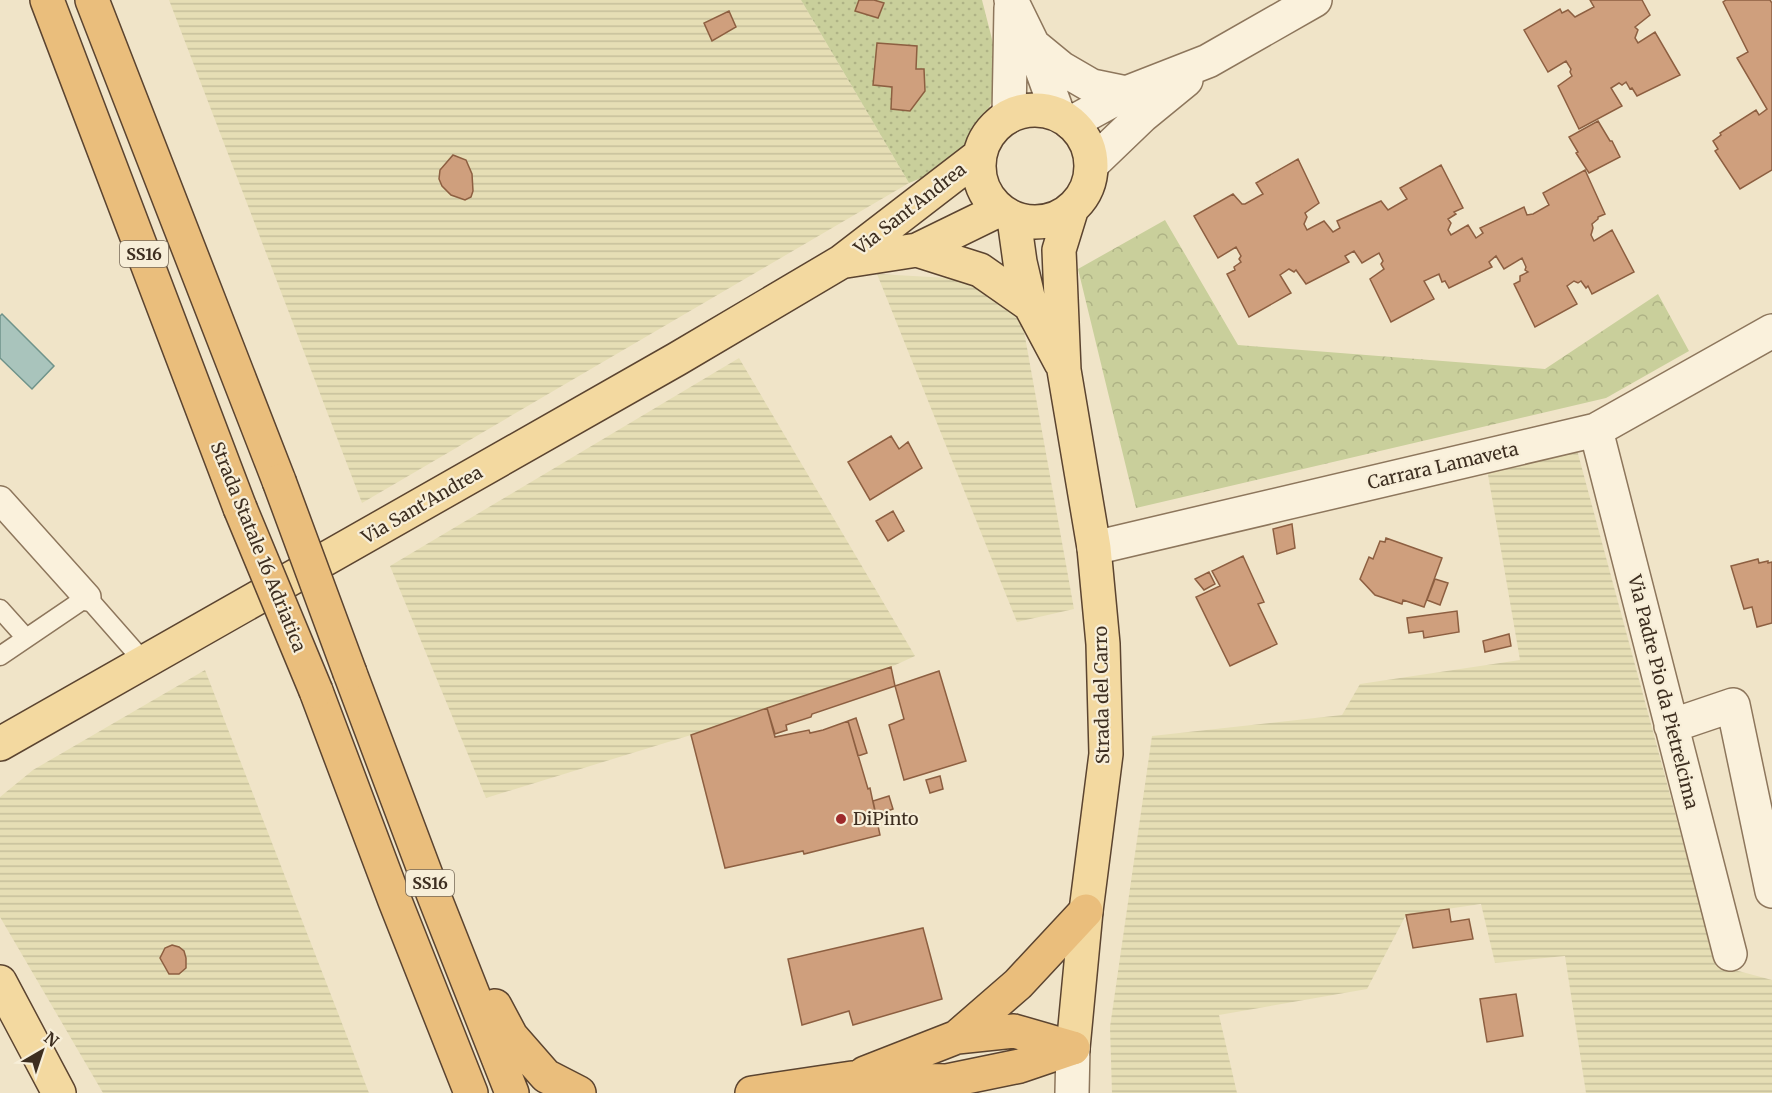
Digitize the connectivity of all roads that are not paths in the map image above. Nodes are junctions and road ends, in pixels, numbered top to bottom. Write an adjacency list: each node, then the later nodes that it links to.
1 (47, 0): 31 (highway, Strada Statale 16 Adriatica / SS16, bridge)
2 (92, 0): 30 (highway, SS16, bridge)
3 (1011, 0): 5 (street); 8 (street)
4 (1315, 0): 6 (street)
5 (1033, 45): 7 (street); 9 (street)
6 (1208, 61): 7 (street); 11 (street)
7 (1126, 93): 9 (street)
8 (1009, 116): 9 (main road); 10 (main road, Via Sant'Andrea)
9 (1065, 118): 11 (main road)
10 (980, 155): 13 (main road, Via Sant'Andrea); 15 (main road, Via Sant'Andrea)
11 (1092, 164): 12 (main road)
12 (1071, 211): 13 (main road); 18 (main road, Strada del Carro)
13 (1006, 214): 14 (main road, Via Sant'Andrea); 16 (main road, Strada del Carro)
14 (917, 250): 15 (main road, Via Sant'Andrea); 16 (main road)
15 (841, 262): 26 (main road, Via Sant'Andrea)
16 (1030, 305): 18 (main road, Strada del Carro)
17 (1772, 331): 19 (street, Carrara Lamaveta)
18 (1064, 370): 21 (main road, Strada del Carro)
19 (1596, 430): 21 (street, Carrara Lamaveta); 27 (street, Via Padre Pio da Pietrelcima)
20 (0, 500): 22 (street)
21 (1094, 548): 32 (main road, Strada del Carro)
22 (87, 597): 24 (lane); 26 (lane)
23 (0, 609): 24 (lane)
24 (26, 638): 25 (lane)
25 (0, 656)
26 (144, 663): 28 (main road, Via Sant'Andrea)
27 (1671, 726): 29 (street); 33 (street, Via Padre Pio da Pietrelcima)
28 (0, 744)
29 (1772, 891)
30 (434, 896): 42 (highway, SS16); 43 (highway)
31 (395, 902): 40 (highway); 41 (highway, Strada Statale 16 Adriatica / SS16)
32 (1086, 911): 35 (highway); 36 (main road, Strada del Carro)
33 (1730, 954)
34 (0, 982): 39 (main road)
35 (957, 1037): 36 (highway); 37 (highway)
36 (1073, 1048): 38 (highway); 46 (street, Strada del Carro)
37 (852, 1078): 38 (highway); 44 (highway); 45 (highway)
38 (957, 1087)
39 (59, 1093)
40 (446, 1093)
41 (471, 1093)
42 (512, 1093)
43 (579, 1093)
44 (752, 1093)
45 (820, 1093)
46 (1072, 1093)

